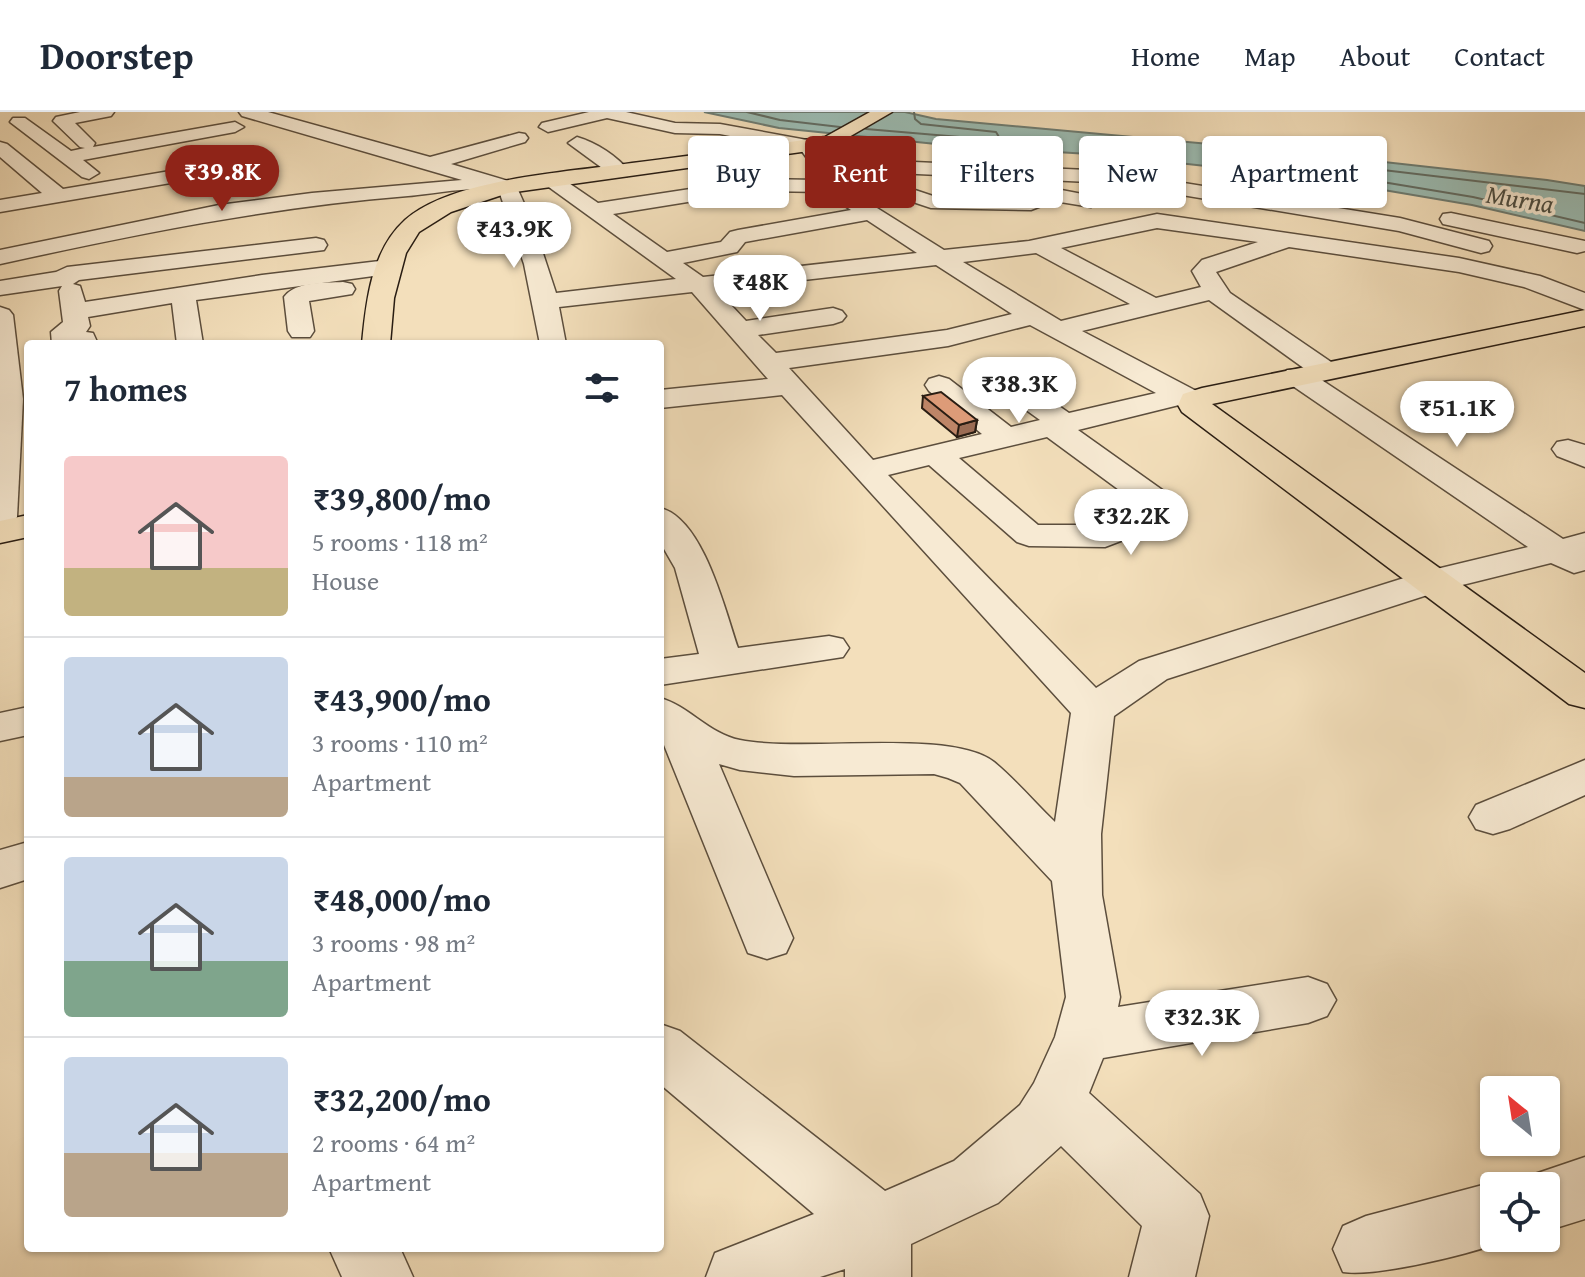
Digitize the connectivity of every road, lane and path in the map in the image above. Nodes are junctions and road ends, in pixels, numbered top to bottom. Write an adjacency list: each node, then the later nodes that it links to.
1 (199, 112): 8 (street)
2 (605, 112): 9 (street); 18 (street)
3 (883, 112): 10 (main road)
4 (0, 113): 14 (street)
5 (328, 123): 6 (street); 8 (street); 16 (street)
6 (356, 124)
7 (124, 125): 8 (street); 12 (street); 14 (street); 15 (street)
8 (251, 126): 15 (street); 19 (street)
9 (548, 127)
10 (859, 136)
11 (519, 138): 16 (street)
12 (82, 139)
13 (577, 143): 22 (street)
14 (62, 154): 17 (street); 33 (street)
15 (183, 154): 33 (street)
16 (428, 154): 26 (street)
17 (5, 155): 30 (street)
18 (805, 159)
19 (265, 161): 24 (street); 31 (street)
20 (805, 168): 22 (main road)
21 (916, 170): 38 (street)
22 (620, 172): 25 (main road)
23 (805, 173): 28 (street)
24 (288, 180)
25 (553, 181): 26 (main road); 35 (street)
26 (503, 185): 31 (street); 52 (main road); 59 (street)
27 (256, 191): 31 (street)
28 (669, 196): 35 (street); 37 (street)
29 (916, 196): 39 (street)
30 (50, 197): 32 (street); 33 (street); 41 (street)
31 (195, 199): 33 (street); 33 (street); 46 (street)
32 (4, 201)
33 (100, 201): 41 (street)
34 (866, 208): 36 (street)
35 (596, 210): 49 (street)
36 (871, 213): 48 (street); 49 (street)
37 (699, 219)
38 (1345, 219): 44 (street); 45 (street); 50 (street)
39 (1157, 221): 40 (street); 43 (street)
40 (1289, 239): 45 (street); 57 (street)
41 (61, 243): 47 (street); 51 (street)
42 (316, 245): 46 (street)
43 (1039, 246): 48 (street); 61 (street)
44 (1577, 246)
45 (1340, 247): 60 (street)
46 (230, 254): 51 (street); 53 (street)
47 (0, 257)
48 (939, 257): 54 (street); 65 (street)
49 (666, 259): 54 (street)
50 (1547, 267)
51 (68, 276): 55 (street); 62 (street)
52 (387, 276): 53 (street); 70 (street); 75 (main road)
53 (238, 285): 58 (street)
54 (699, 285): 59 (street); 69 (street)
55 (0, 288)
56 (763, 290): 67 (street)
57 (1214, 291): 61 (street); 78 (street)
58 (183, 294): 62 (street); 74 (street)
59 (547, 301): 76 (street)
60 (1585, 302)
61 (1153, 306): 68 (street)
62 (75, 311): 72 (street)
63 (0, 315): 79 (street)
64 (833, 316): 67 (street)
65 (1033, 316): 68 (street); 77 (street)
66 (1585, 318): 78 (main road)
67 (793, 322): 69 (street)
68 (1059, 329): 83 (street)
69 (739, 330): 77 (street)
70 (301, 331)
71 (63, 340): 73 (street)
72 (63, 340)
73 (84, 340)
74 (189, 340)
75 (377, 340)
76 (552, 340)
77 (767, 363): 82 (street)
78 (1310, 373): 83 (main road); 94 (street)
79 (17, 375): 90 (street)
80 (1003, 380): 85 (street)
81 (939, 385): 86 (street)
82 (787, 386): 84 (street); 88 (street)
83 (1188, 398): 85 (street); 95 (main road)
84 (664, 399)
85 (1061, 426): 86 (street); 87 (street)
86 (1007, 439): 87 (street)
87 (936, 455): 88 (street)
88 (866, 471): 100 (street)
89 (24, 515): 90 (main road)
90 (0, 518)
91 (664, 522): 97 (street)
92 (24, 527): 93 (main road)
93 (0, 532)
94 (1576, 555): 95 (street)
95 (1433, 581): 99 (main road); 100 (street)
96 (829, 648): 97 (street)
97 (722, 663): 98 (street)
98 (664, 671)
99 (1585, 694)
100 (1093, 710): 108 (street)
101 (671, 721): 108 (street); 109 (street)
102 (24, 722): 103 (street)
103 (0, 727)
104 (1585, 776): 105 (street)
105 (1493, 817)
106 (24, 861): 107 (street)
107 (0, 869)
108 (1077, 875): 111 (street)
109 (767, 938)
110 (1308, 1000): 111 (street)
111 (1083, 1037): 113 (street)
112 (664, 1053): 117 (street)
113 (1056, 1101): 117 (street); 120 (street)
114 (1480, 1218): 115 (street)
115 (1366, 1249)
116 (364, 1252): 118 (street)
117 (878, 1252): 119 (street)
118 (380, 1277)
119 (739, 1277)
120 (1162, 1277)

